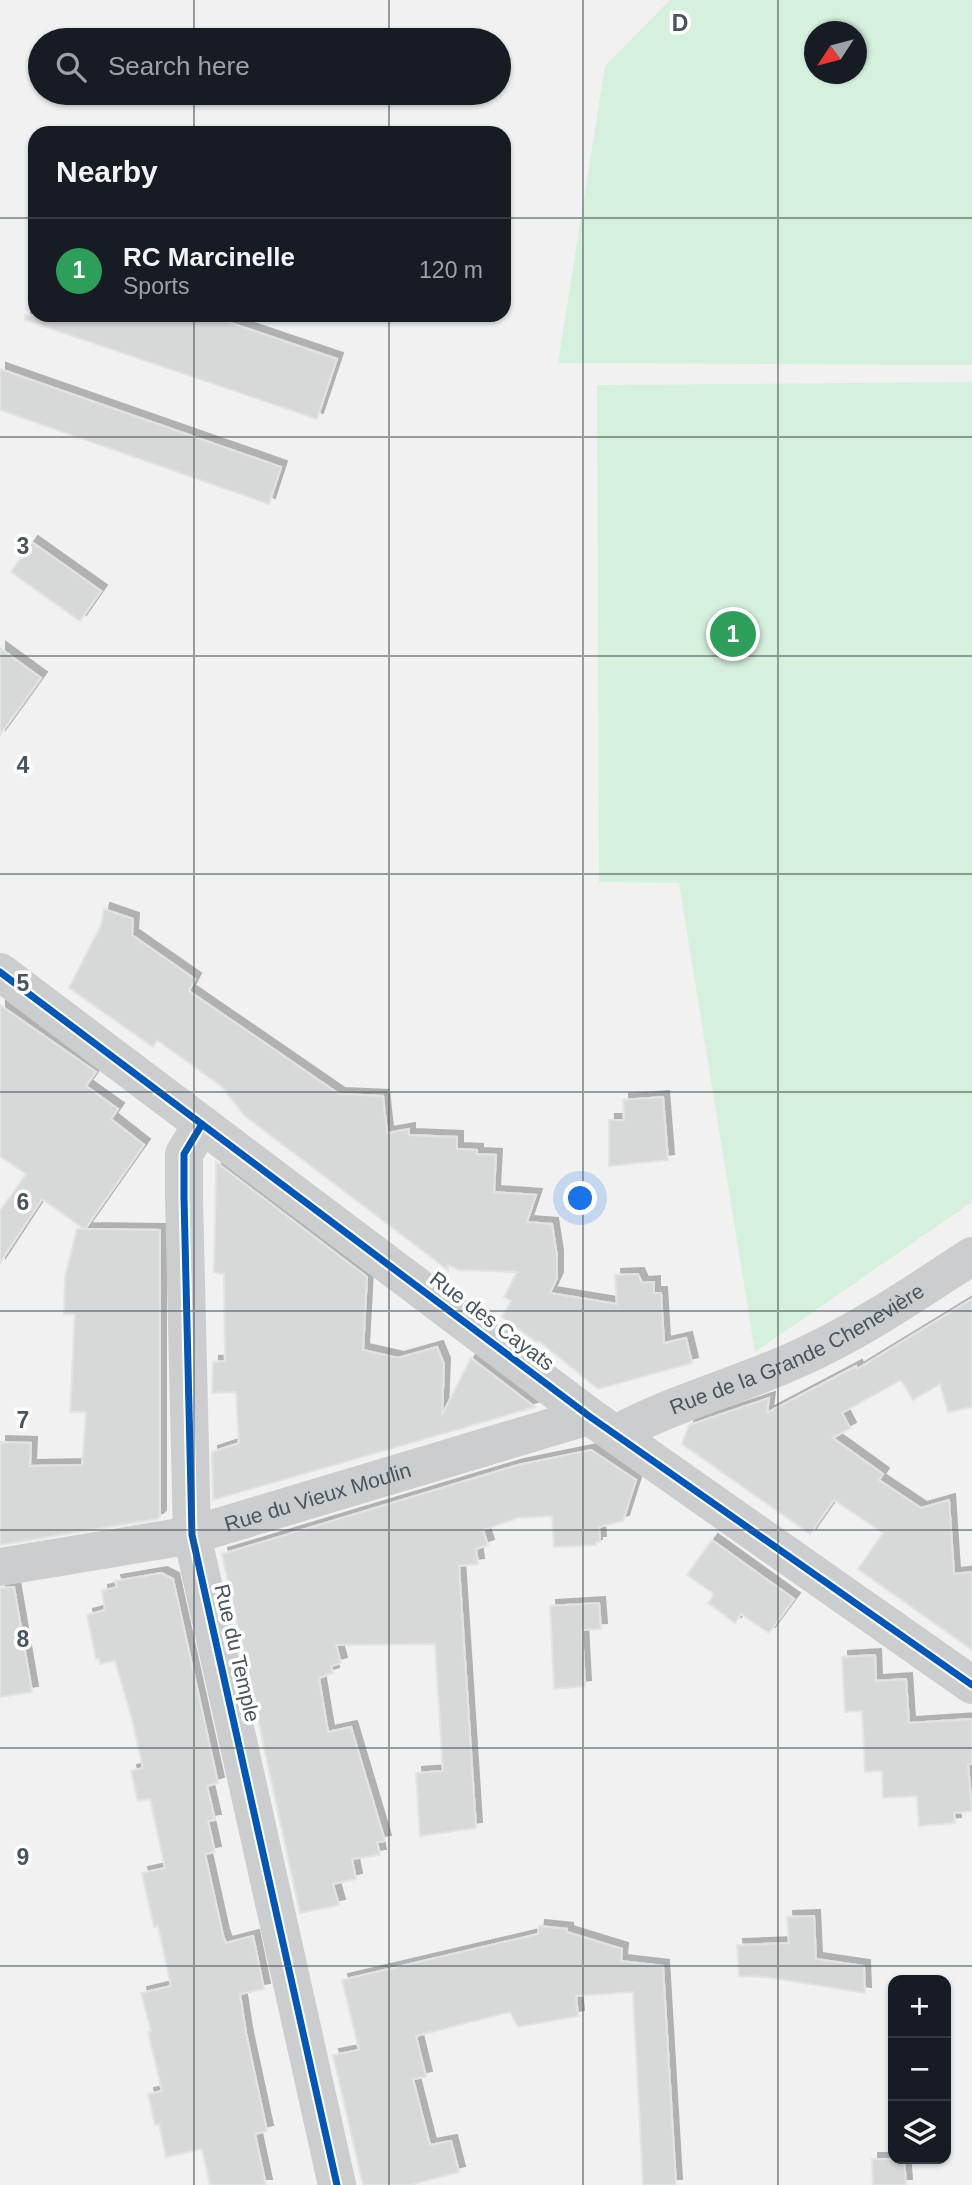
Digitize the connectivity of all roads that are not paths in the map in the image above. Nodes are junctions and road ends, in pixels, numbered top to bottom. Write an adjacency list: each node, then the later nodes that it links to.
1 (0, 972): 2 (street, Rue des Cayats)
2 (202, 1124): 4 (street, Rue des Cayats); 5 (street, Rue du Temple)
3 (972, 1256): 4 (street, Rue de la Grande Chenevière)
4 (603, 1425): 5 (street, Rue du Vieux Moulin); 7 (street, Rue des Cayats)
5 (192, 1535): 6 (street, Rue du Vieux Moulin); 8 (street, Rue du Temple)
6 (0, 1567)
7 (972, 1685)
8 (337, 2185)

